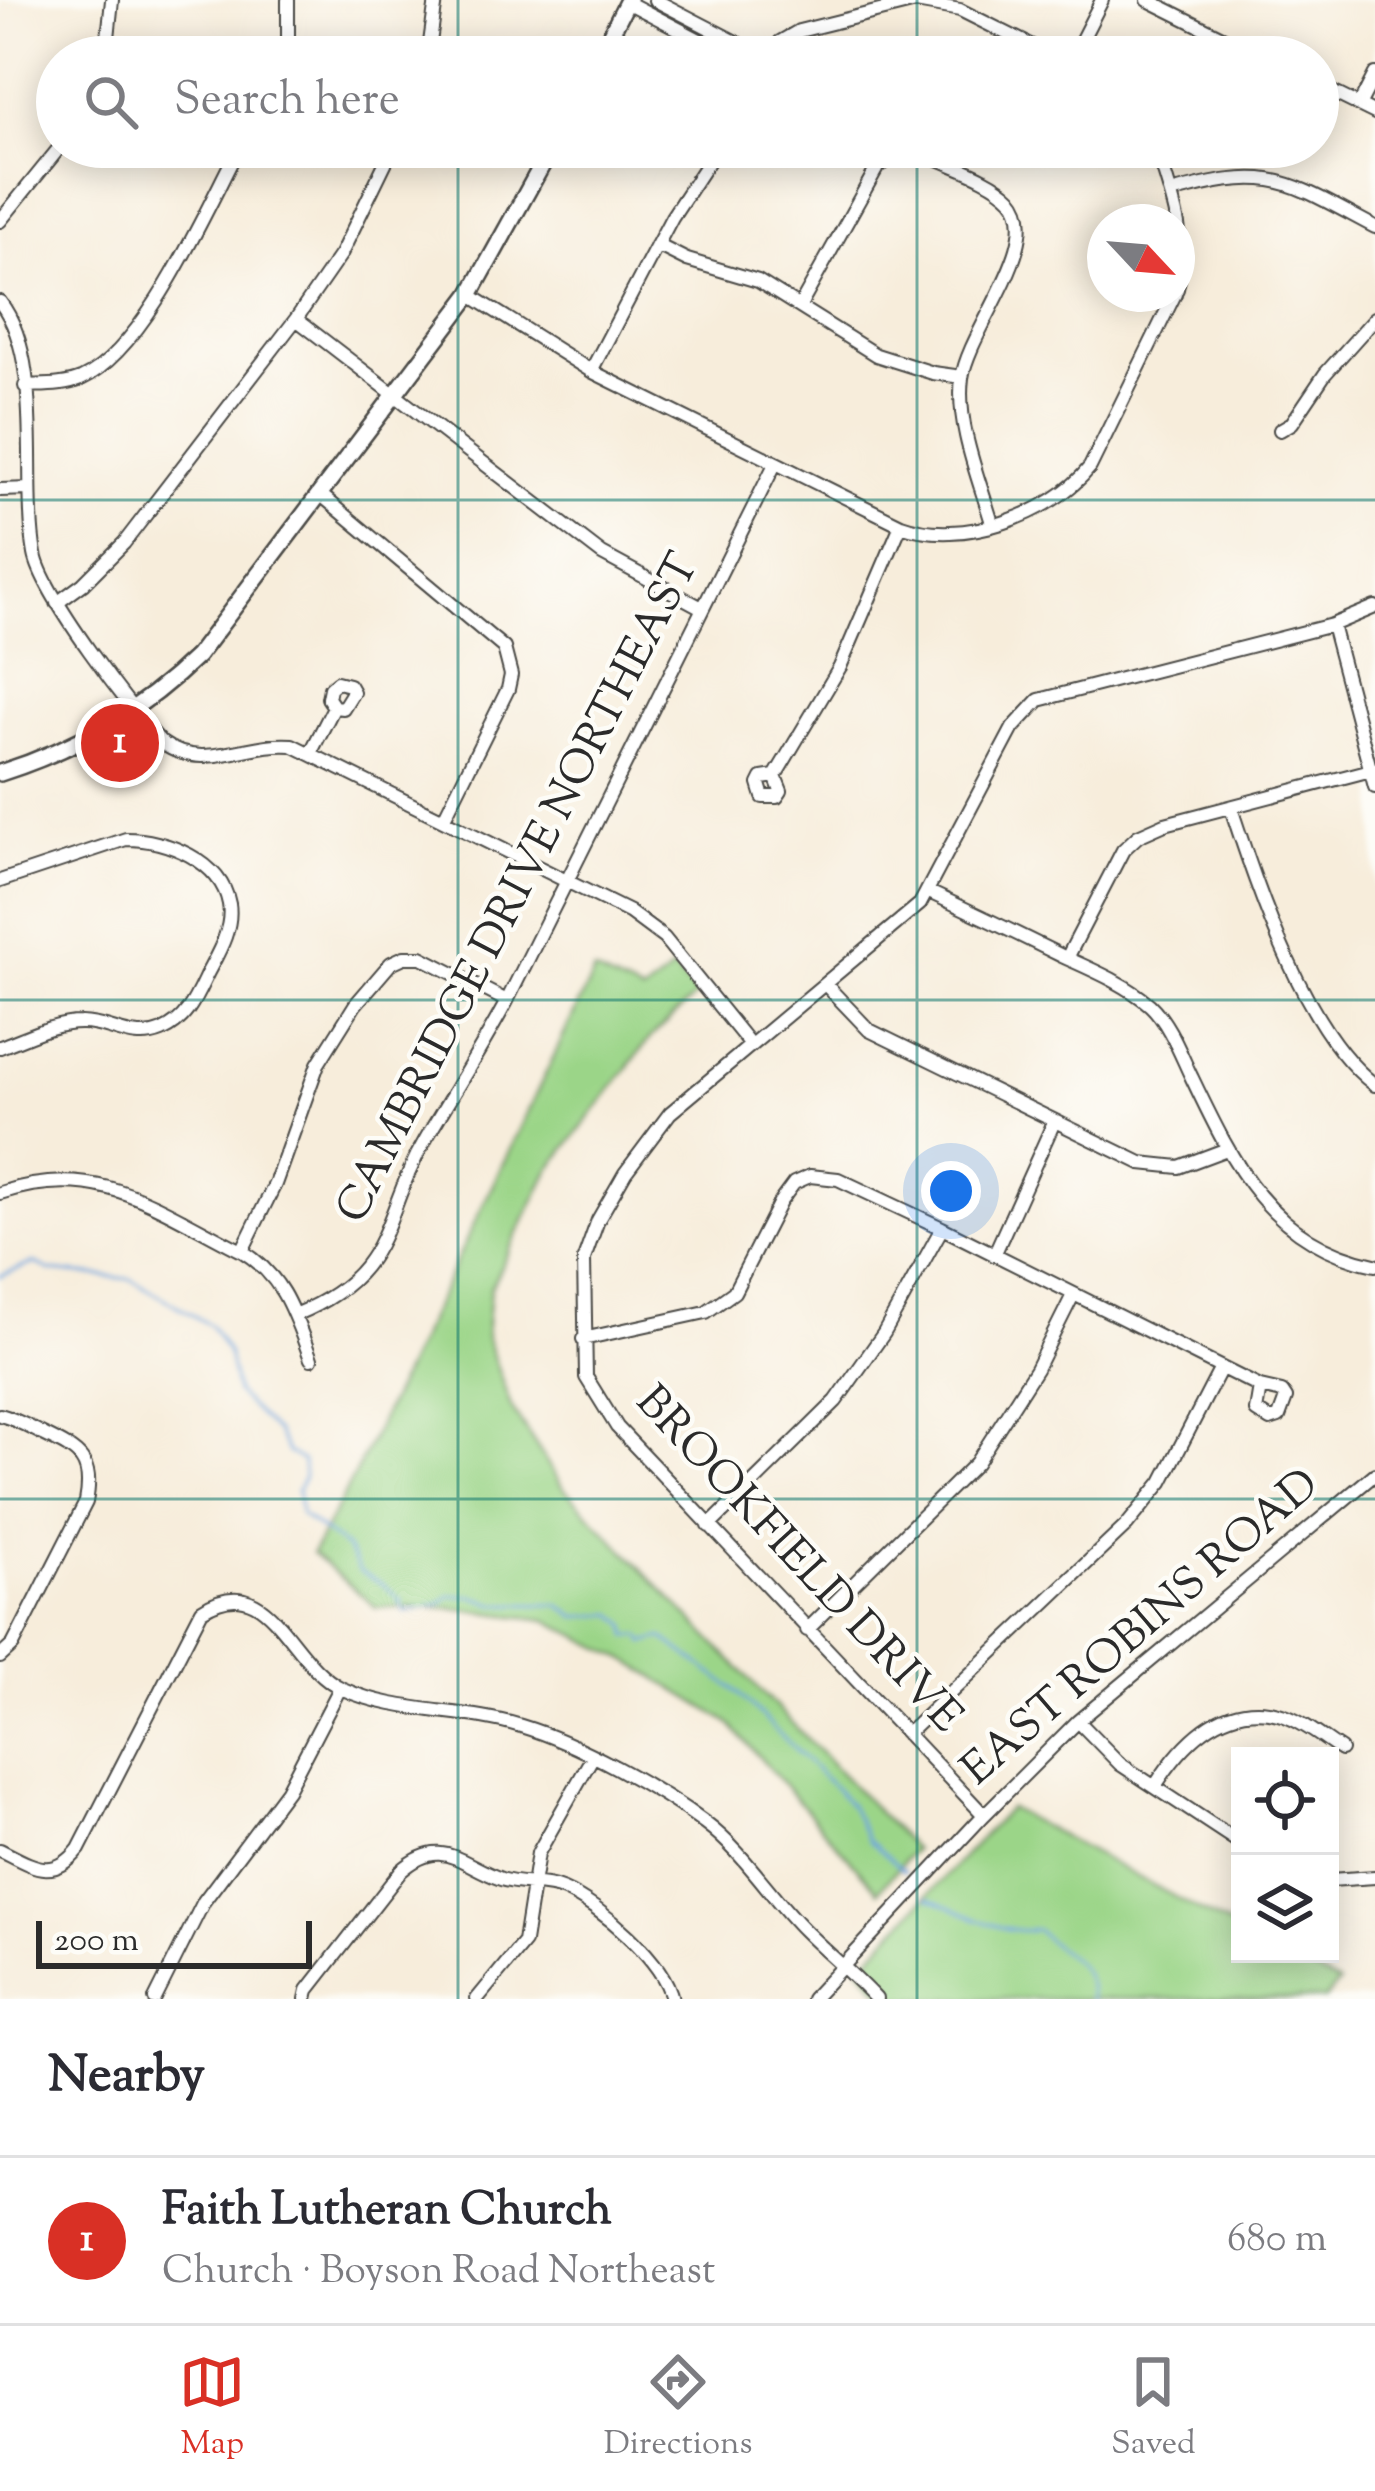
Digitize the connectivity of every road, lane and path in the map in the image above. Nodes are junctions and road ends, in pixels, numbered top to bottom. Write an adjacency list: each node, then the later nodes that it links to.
1 (112, 0): 8 (street)
2 (288, 0): 9 (street)
3 (436, 0): 10 (street)
4 (655, 0): 13 (street)
5 (1102, 0): 16 (street)
6 (1148, 0): 17 (street)
7 (628, 1): 11 (main road); 12 (street)
8 (108, 36)
9 (289, 36)
10 (431, 36)
11 (609, 36)
12 (693, 36)
13 (725, 36)
14 (788, 36): 15 (street)
15 (1010, 36)
16 (1084, 36)
17 (1220, 36)
18 (1375, 74): 20 (street)
19 (1339, 95): 20 (street)
20 (1359, 105): 21 (street)
21 (1375, 113)
22 (43, 168): 32 (street)
23 (228, 168): 43 (street)
24 (383, 168): 40 (street)
25 (540, 168): 35 (main road)
26 (705, 168): 34 (street)
27 (879, 168): 37 (street)
28 (957, 168): 42 (street)
29 (1163, 168): 30 (street)
30 (1171, 194): 31 (street); 33 (street)
31 (1173, 204)
32 (0, 221)
33 (1375, 226)
34 (657, 245): 37 (street); 41 (street)
35 (470, 295): 41 (street); 44 (main road)
36 (0, 302): 43 (street)
37 (800, 306): 42 (street)
38 (1166, 312): 50 (street)
39 (1375, 318): 45 (street)
40 (296, 319): 44 (street); 52 (street)
41 (591, 371): 46 (street)
42 (962, 377): 50 (street)
43 (26, 386): 47 (street)
44 (398, 395): 49 (main road); 54 (street)
45 (1280, 430)
46 (775, 464): 51 (street); 54 (street, CAMBRIDGE DRIVE NORTHEAST)
47 (30, 489): 48 (street); 52 (street)
48 (0, 490)
49 (320, 494): 57 (main road); 64 (street)
50 (992, 523): 51 (street)
51 (901, 525): 61 (street)
52 (57, 603): 57 (street)
53 (1375, 607): 55 (street, BROOKFIELD DRIVE)
54 (702, 608): 66 (street, CAMBRIDGE DRIVE NORTHEAST)
55 (1333, 625): 59 (street); 67 (street, BROOKFIELD DRIVE)
56 (334, 707): 58 (street)
57 (135, 709): 58 (street); 60 (main road)
58 (310, 752): 64 (street)
59 (1372, 770): 62 (street); 63 (street)
60 (0, 772)
61 (775, 776)
62 (1375, 787)
63 (1231, 808): 68 (street); 73 (street)
64 (444, 818): 66 (street)
65 (0, 881): 72 (street)
66 (567, 881): 70 (street, CAMBRIDGE DRIVE NORTHEAST); 71 (street)
67 (929, 892): 68 (street); 69 (street, BROOKFIELD DRIVE)
68 (1067, 958): 75 (street)
69 (825, 984): 71 (street, BROOKFIELD DRIVE); 74 (street)
70 (507, 1001): 78 (street); 82 (street, CAMBRIDGE DRIVE NORTHEAST)
71 (749, 1043): 83 (street, BROOKFIELD DRIVE)
72 (0, 1047)
73 (1375, 1085)
74 (1054, 1122): 75 (street); 79 (street)
75 (1226, 1149): 80 (street)
76 (0, 1193): 78 (street)
77 (942, 1228): 79 (street); 83 (street); 89 (street)
78 (242, 1251): 82 (street)
79 (994, 1255): 81 (street)
80 (1375, 1265)
81 (1073, 1294): 85 (street); 90 (street)
82 (294, 1315): 84 (street)
83 (583, 1339): 89 (street, BROOKFIELD DRIVE)
84 (311, 1359)
85 (1221, 1368): 86 (street); 94 (street)
86 (1260, 1387)
87 (0, 1415): 91 (street)
88 (1375, 1474): 93 (street, EAST ROBINS ROAD)
89 (709, 1526): 90 (street, BROOKFIELD DRIVE)
90 (808, 1630): 94 (street, BROOKFIELD DRIVE)
91 (0, 1657)
92 (340, 1688): 96 (street); 100 (street); 105 (street)
93 (1078, 1720): 97 (street); 98 (street, EAST ROBINS ROAD)
94 (907, 1734): 98 (street, BROOKFIELD DRIVE)
95 (1341, 1750): 97 (street)
96 (592, 1756): 103 (street); 104 (street)
97 (1155, 1786): 99 (street)
98 (984, 1815): 104 (street, EAST ROBINS ROAD)
99 (1231, 1837)
100 (0, 1850)
101 (1375, 1877): 102 (street)
102 (1339, 1879)
103 (533, 1884): 106 (street); 107 (street); 108 (street)
104 (843, 1966): 109 (street, EAST ROBINS ROAD); 110 (street)
105 (155, 1999)
106 (306, 1999)
107 (477, 1999)
108 (672, 1999)
109 (812, 1999)
110 (877, 1999)

